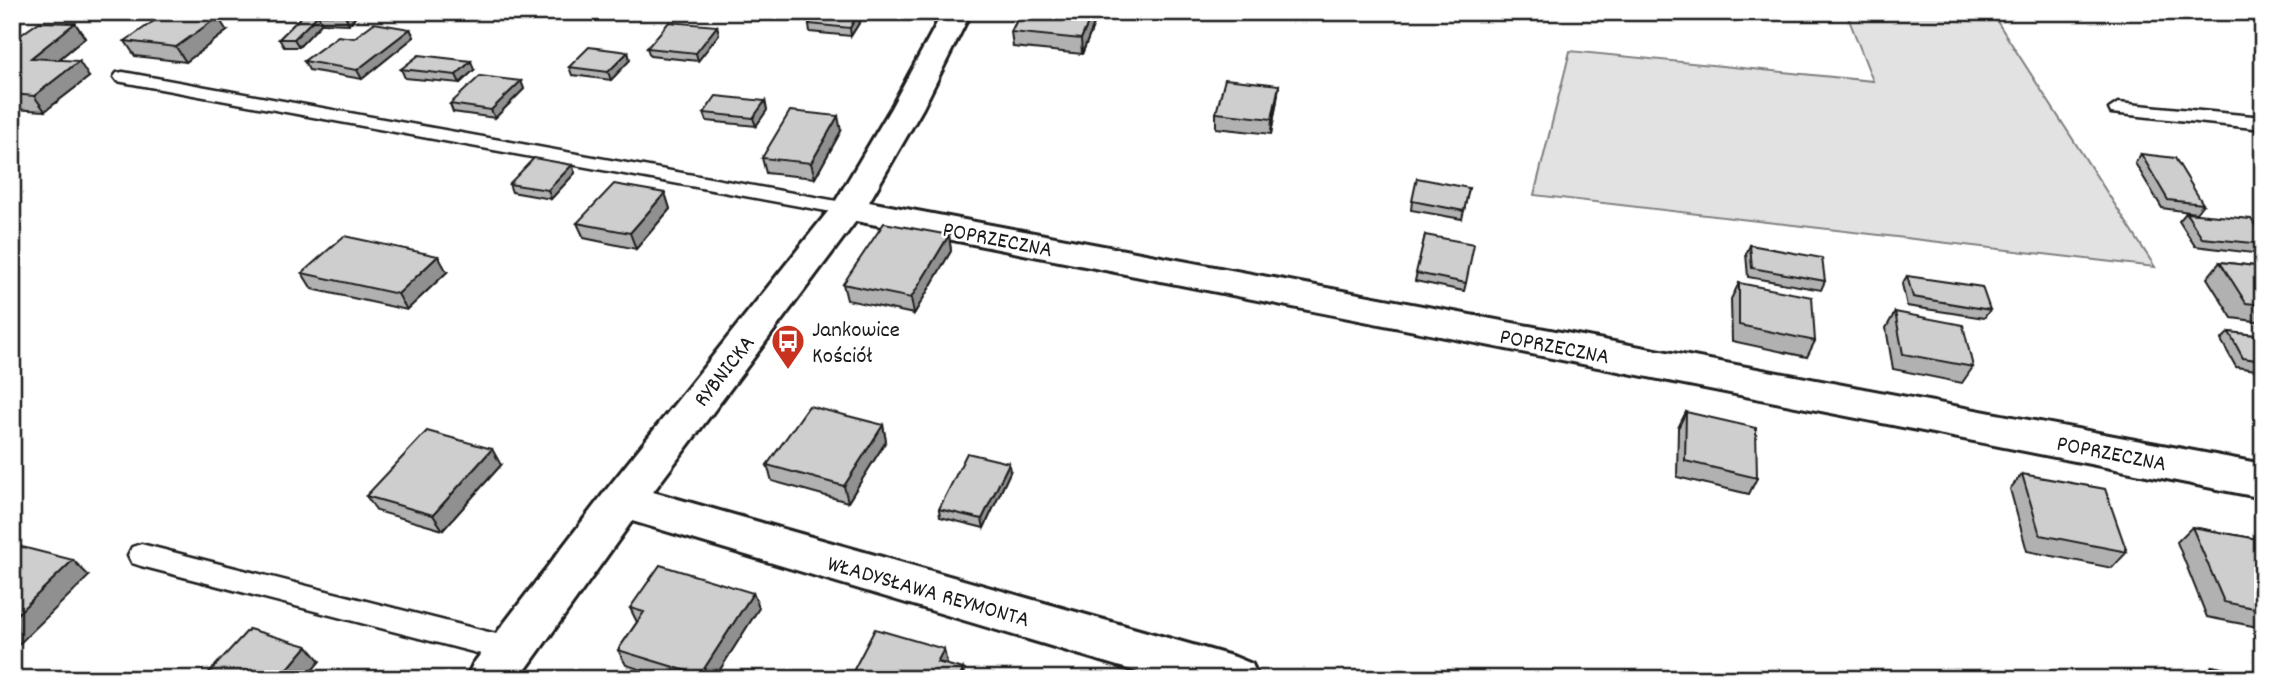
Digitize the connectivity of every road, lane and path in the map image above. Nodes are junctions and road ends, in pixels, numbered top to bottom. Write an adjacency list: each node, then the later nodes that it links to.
1 (957, 12): 5 (street, RYBNICKA)
2 (122, 77): 5 (lane)
3 (2118, 109): 4 (lane)
4 (2263, 123)
5 (848, 209): 6 (street, POPRZECZNA); 7 (street, RYBNICKA)
6 (2263, 481)
7 (622, 501): 9 (street, RYBNICKA); 10 (street, WŁADYSŁAWA REYMONTA)
8 (141, 555): 9 (lane)
9 (501, 664)
10 (1235, 679)

